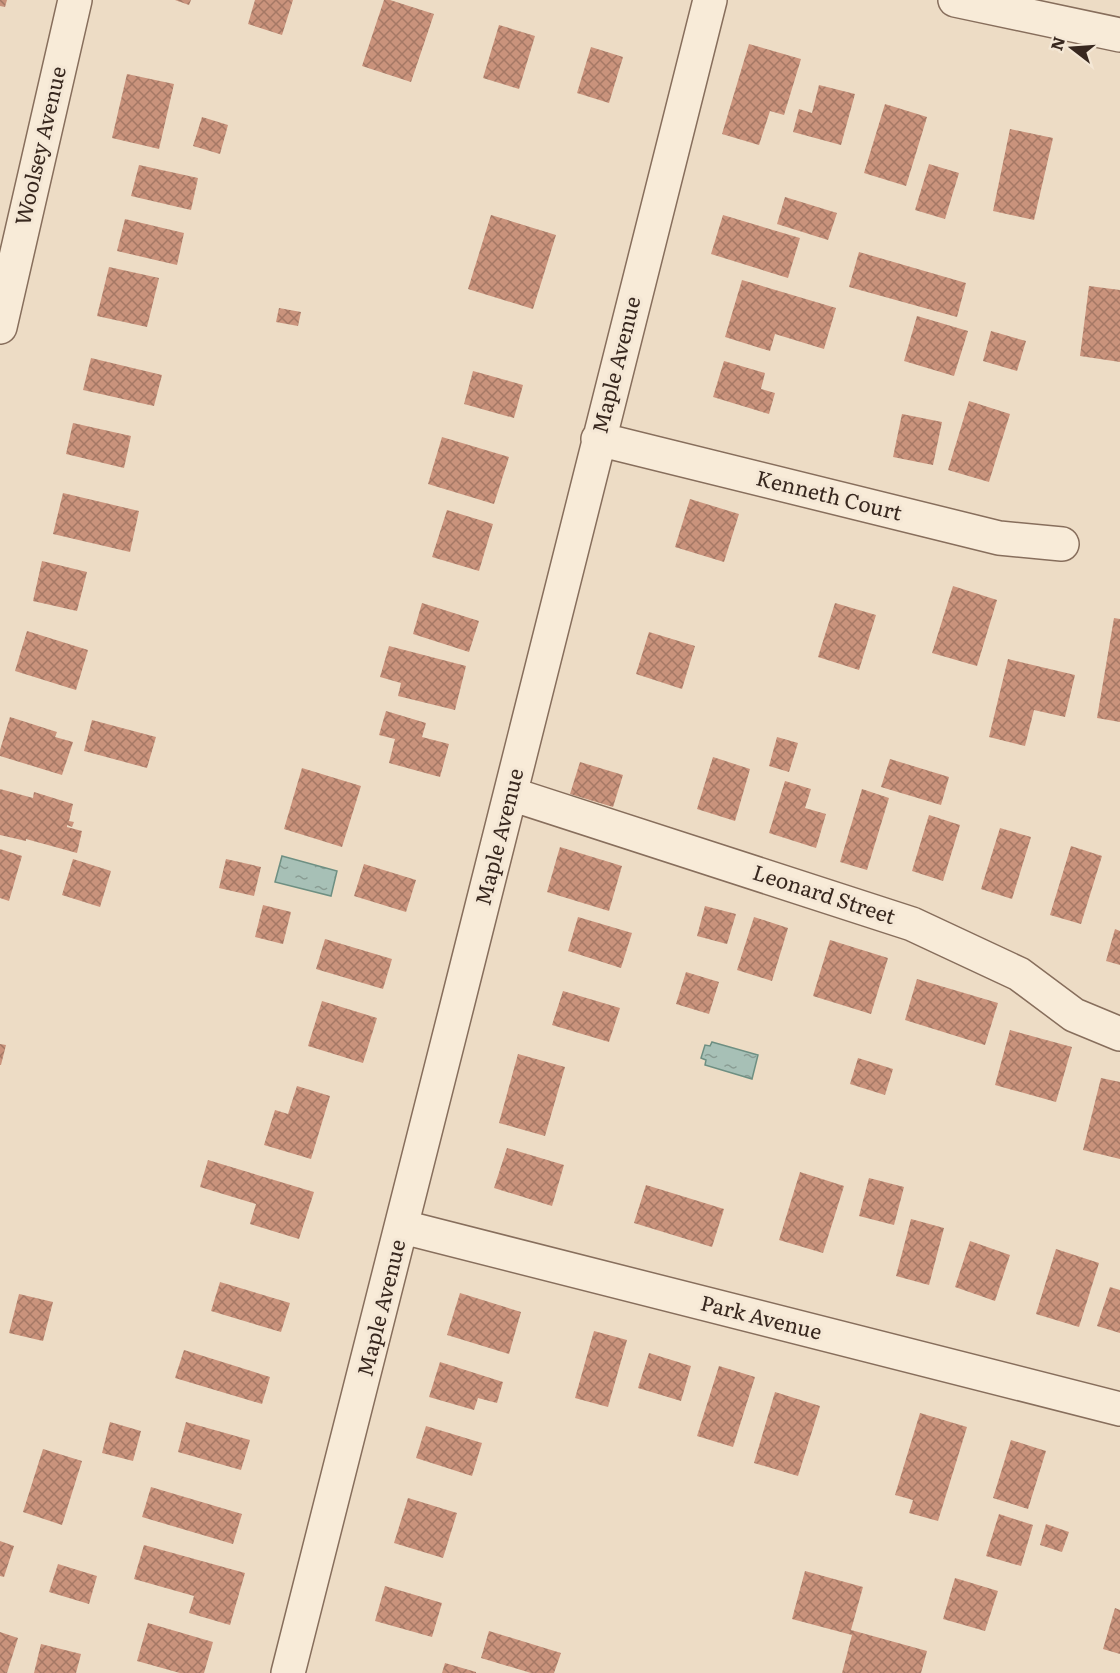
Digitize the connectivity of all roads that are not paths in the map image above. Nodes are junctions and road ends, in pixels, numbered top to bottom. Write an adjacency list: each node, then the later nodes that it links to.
1 (75, 0): 5 (street, Woolsey Avenue)
2 (710, 0): 6 (street, Maple Avenue)
3 (955, 0): 4 (street)
4 (1120, 34)
5 (0, 327)
6 (598, 439): 7 (street, Kenneth Court); 8 (street, Maple Avenue)
7 (1062, 544)
8 (511, 794): 9 (street, Leonard Street); 10 (street, Maple Avenue)
9 (1120, 1034)
10 (403, 1227): 11 (street, Park Avenue); 12 (street, Maple Avenue)
11 (1120, 1409)
12 (288, 1673)

